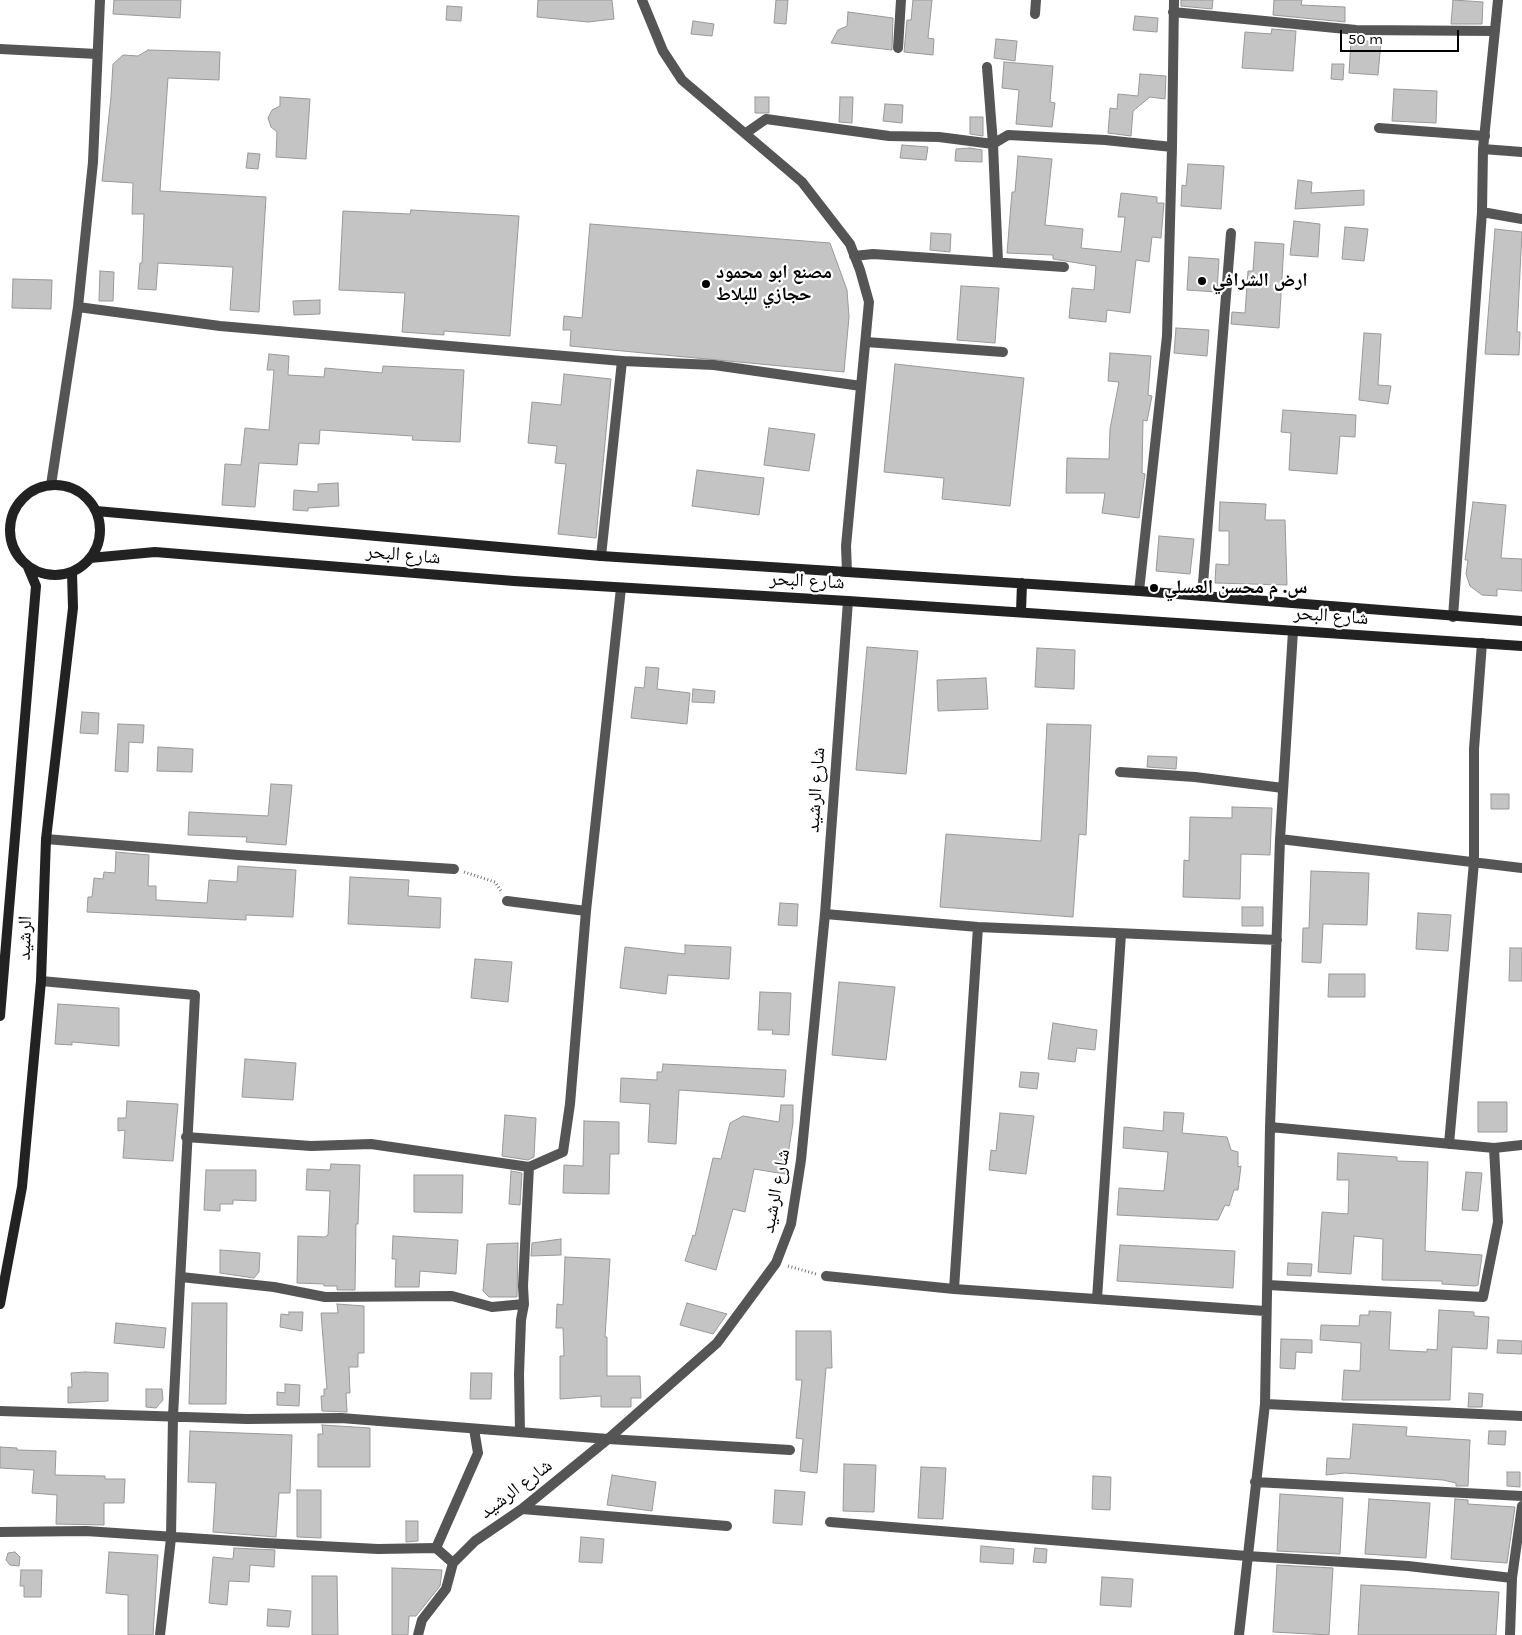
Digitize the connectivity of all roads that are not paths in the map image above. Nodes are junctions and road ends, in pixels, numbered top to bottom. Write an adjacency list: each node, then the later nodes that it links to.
1 (100, 0): 12 (street)
2 (642, 0): 15 (street)
3 (901, 0): 10 (street)
4 (1036, 0): 8 (street)
5 (1174, 0): 7 (street)
6 (1498, 0): 9 (street)
7 (1173, 12): 9 (street); 18 (street)
8 (1035, 14)
9 (1495, 31): 16 (street)
10 (898, 48)
11 (0, 49): 12 (street)
12 (97, 54): 27 (street)
13 (987, 67): 17 (street)
14 (1380, 128): 16 (street)
15 (746, 133): 17 (street); 24 (street)
16 (1485, 136): 19 (street)
17 (994, 144): 18 (street); 25 (street)
18 (1172, 148): 41 (street)
19 (1484, 149): 20 (street); 21 (street)
20 (1522, 152)
21 (1482, 212): 22 (street); 45 (street)
22 (1522, 219)
23 (1231, 233): 42 (street)
24 (854, 256): 25 (street); 28 (street)
25 (998, 262): 26 (street)
26 (1064, 267)
27 (78, 307): 30 (street); 32 (street)
28 (866, 342): 29 (street); 31 (street)
29 (1003, 352)
30 (622, 361): 31 (street); 34 (street)
31 (861, 386): 38 (street)
32 (51, 485): 33 (main road); 36 (main road)
33 (96, 511): 34 (main road, شارع البحر); 35 (main road)
34 (601, 556): 38 (main road, شارع البحر)
35 (90, 558): 37 (main road); 40 (main road, شارع البحر)
36 (28, 567): 37 (main road); 64 (main road, الرشيد)
37 (72, 572): 52 (main road, الرشيد)
38 (847, 572): 39 (main road, شارع البحر)
39 (1022, 583): 41 (main road, شارع البحر); 44 (main road)
40 (620, 588): 43 (main road, شارع البحر); 58 (street)
41 (1139, 591): 42 (main road, شارع البحر)
42 (1202, 596): 45 (main road, شارع البحر)
43 (848, 601): 44 (main road, شارع البحر); 59 (street, شارع الرشيد)
44 (1021, 612): 47 (main road, شارع البحر)
45 (1453, 617): 46 (main road, شارع البحر)
46 (1522, 621)
47 (1293, 631): 48 (main road, شارع البحر); 51 (street)
48 (1482, 643): 49 (main road, شارع البحر); 54 (street)
49 (1522, 646)
50 (1120, 772): 51 (street)
51 (1283, 788): 53 (street)
52 (46, 838): 55 (street); 63 (main road, الرشيد)
53 (1280, 839): 54 (street); 62 (street)
54 (1474, 862): 56 (street); 67 (street)
55 (454, 868)
56 (1522, 868)
57 (508, 901): 58 (street)
58 (586, 911): 70 (street)
59 (825, 914): 60 (street); 85 (street, شارع الرشيد)
60 (978, 927): 61 (street); 74 (street)
61 (1121, 934): 62 (street); 75 (street)
62 (1276, 940): 65 (street)
63 (41, 981): 66 (street); 76 (main road, الرشيد)
64 (0, 1016)
65 (1270, 1127): 67 (street); 73 (street)
66 (186, 1137): 70 (street); 72 (street)
67 (1449, 1144): 69 (street)
68 (1522, 1145): 69 (street)
69 (1494, 1148): 73 (street)
70 (529, 1168): 77 (street)
71 (826, 1276): 74 (street)
72 (181, 1277): 77 (street); 81 (street)
73 (1268, 1284): 78 (street)
74 (954, 1289): 75 (street)
75 (1097, 1299): 78 (street)
76 (0, 1304)
77 (524, 1304): 84 (street)
78 (1265, 1311): 79 (street)
79 (1265, 1404): 82 (street); 87 (street)
80 (0, 1410): 81 (street)
81 (173, 1416): 83 (street); 94 (street)
82 (1522, 1416)
83 (474, 1429): 84 (street); 95 (street)
84 (520, 1432): 85 (street)
85 (608, 1439): 86 (street); 90 (street, شارع الرشيد)
86 (790, 1450)
87 (1256, 1482): 88 (street); 96 (street)
88 (1522, 1496)
89 (1522, 1506): 98 (street)
90 (522, 1510): 92 (street); 97 (street, شارع الرشيد)
91 (830, 1522): 96 (street)
92 (727, 1526)
93 (0, 1532): 94 (street)
94 (171, 1538): 95 (street); 99 (street)
95 (436, 1548): 97 (street)
96 (1247, 1556): 98 (street); 101 (street)
97 (453, 1563): 100 (street, شارع الرشيد)
98 (1512, 1578): 102 (street)
99 (160, 1635)
100 (418, 1635)
101 (1239, 1635)
102 (1510, 1635)

